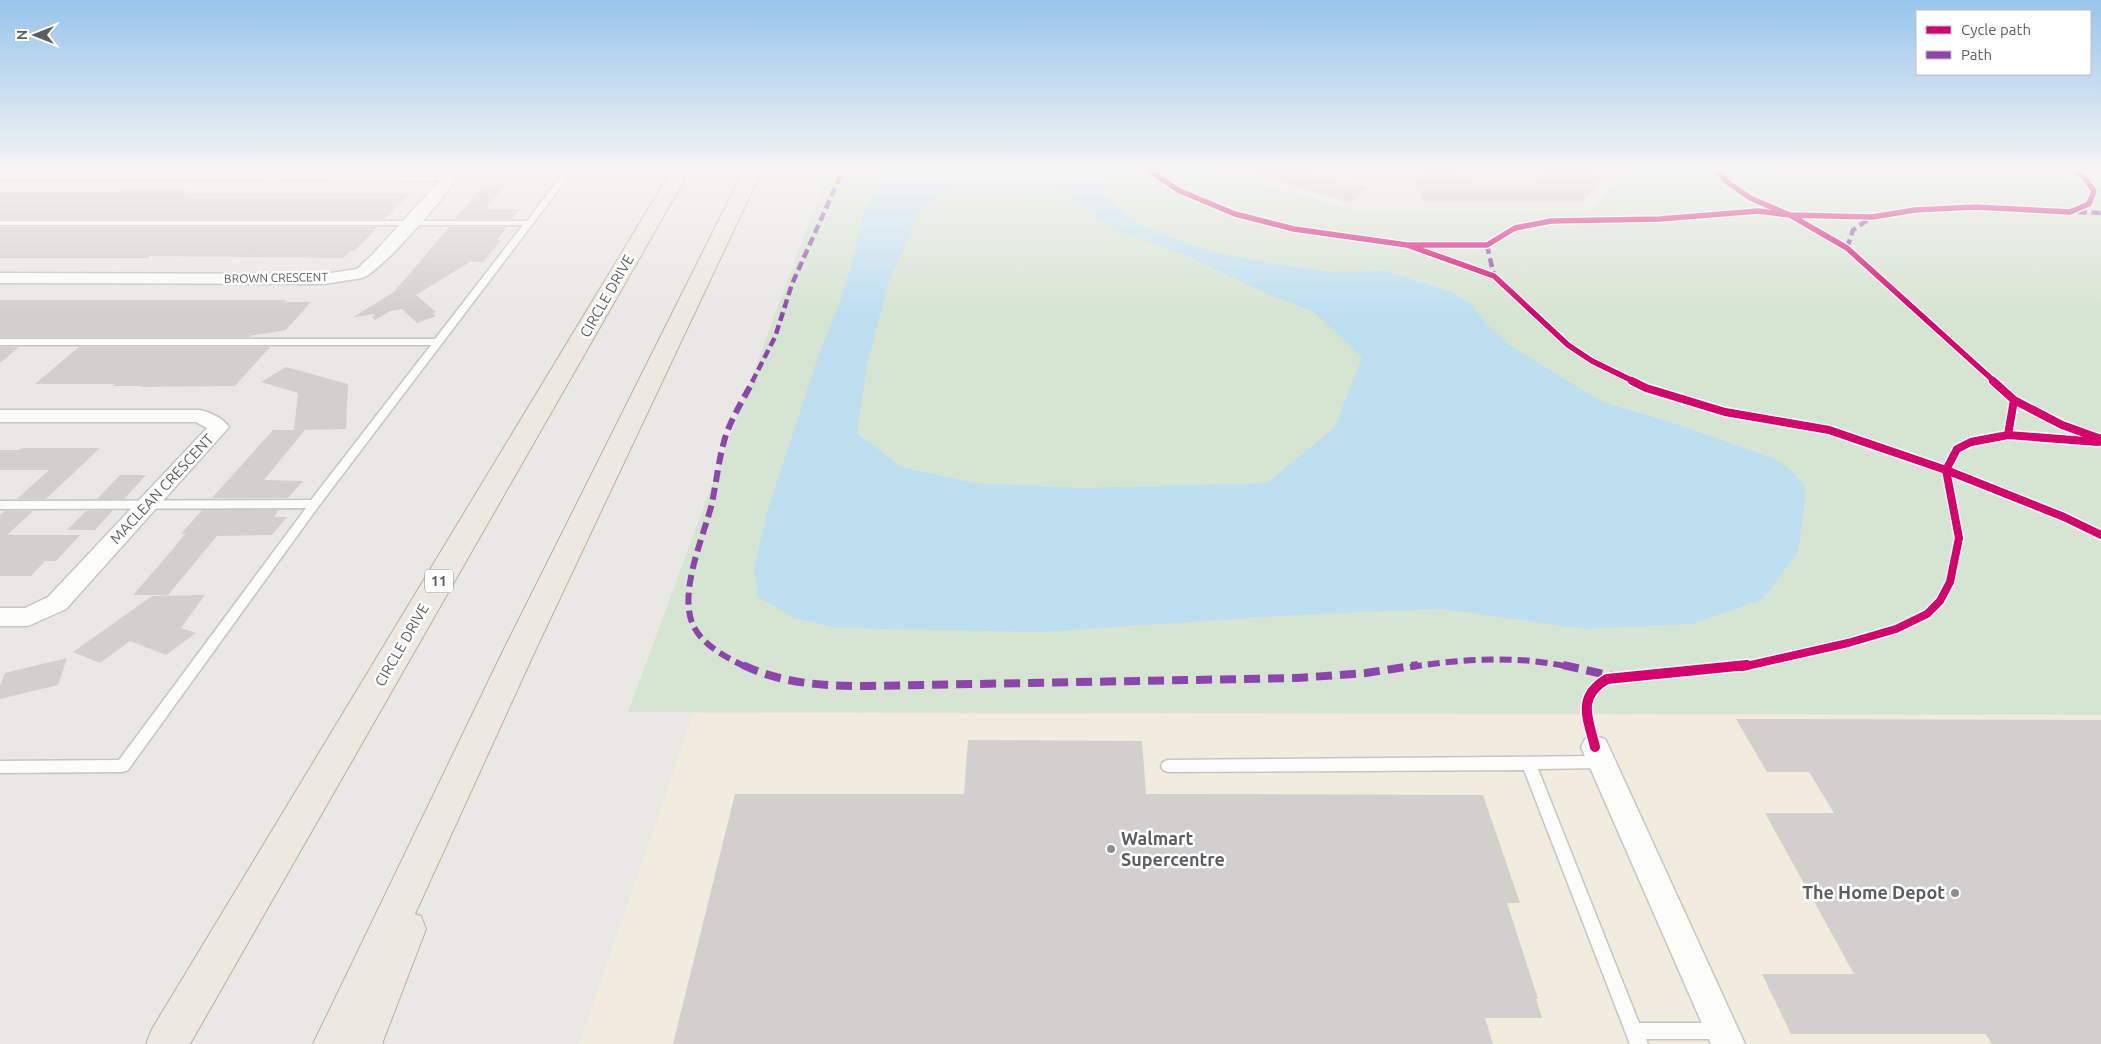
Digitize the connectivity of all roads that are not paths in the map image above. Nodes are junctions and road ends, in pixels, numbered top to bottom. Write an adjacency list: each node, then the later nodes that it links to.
1 (416, 217): 6 (street, BROWN CRESCENT)
2 (533, 217): 7 (lane)
3 (653, 217): 21 (highway, CIRCLE DRIVE / 11)
4 (730, 217): 16 (highway)
5 (0, 223): 6 (lane)
6 (410, 223): 7 (lane); 8 (street, BROWN CRESCENT)
7 (528, 223): 10 (lane)
8 (0, 278)
9 (0, 342): 10 (lane)
10 (436, 342): 12 (lane)
11 (0, 416): 14 (street, MACLEAN CRESCENT)
12 (314, 504): 14 (lane); 20 (lane)
13 (0, 505): 14 (lane)
14 (147, 505): 15 (street, MACLEAN CRESCENT)
15 (0, 617)
16 (519, 651): 26 (highway); 27 (highway)
17 (1598, 754): 18 (lane); 22 (street)
18 (1529, 764): 19 (lane); 23 (lane)
19 (1168, 766)
20 (0, 767)
21 (197, 994): 24 (highway); 25 (highway, CIRCLE DRIVE / 11)
22 (1724, 1037): 23 (lane)
23 (1636, 1038)
24 (157, 1044)
25 (167, 1044)
26 (334, 1044)
27 (361, 1044)

